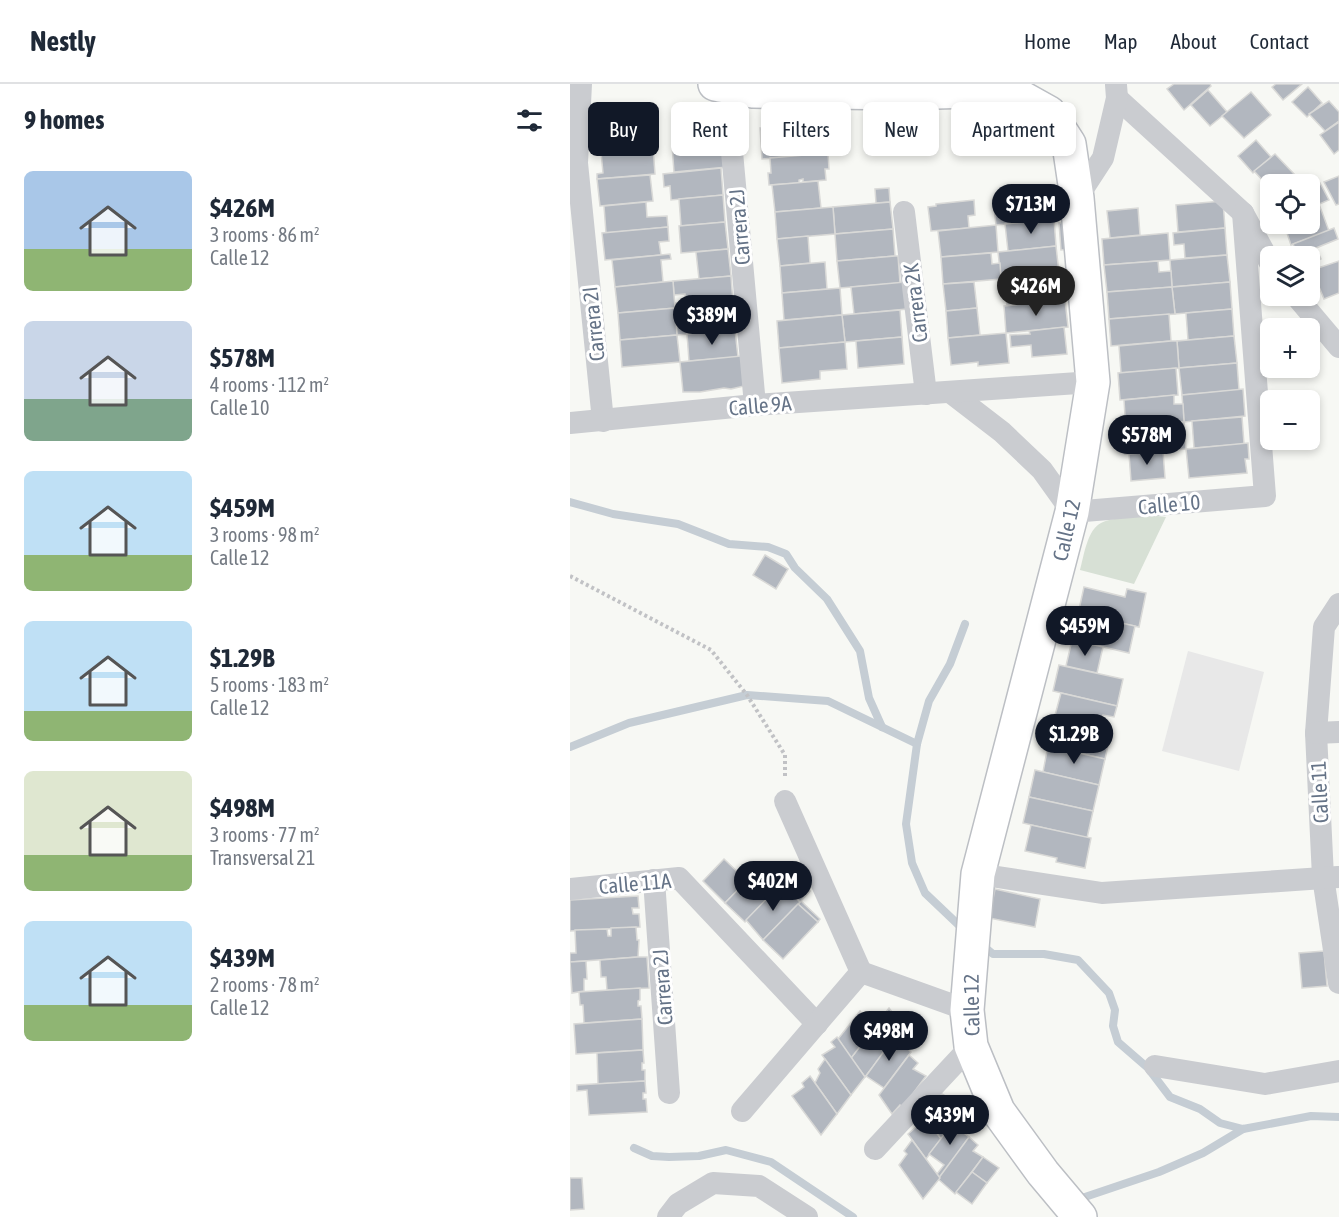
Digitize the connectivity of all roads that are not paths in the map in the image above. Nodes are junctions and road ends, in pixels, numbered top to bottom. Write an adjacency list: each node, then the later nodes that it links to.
1 (581, 84): 5 (street, Carrera 2I)
2 (736, 86): 3 (main road, Calle 12); 15 (street, Carrera 2J)
3 (901, 88): 6 (main road, Calle 12)
4 (1116, 91): 6 (street); 8 (street)
5 (573, 163): 16 (street, Carrera 2I)
6 (1077, 198): 12 (main road, Calle 12)
7 (904, 212): 14 (street, Carrera 2K)
8 (1243, 213): 9 (street); 18 (street, Calle 10)
9 (1261, 246)
10 (1304, 306): 11 (street)
11 (1339, 347)
12 (1093, 382): 13 (street, Calle 9A); 18 (main road, Calle 12)
13 (950, 392): 14 (street, Calle 9A); 18 (street)
14 (926, 394): 15 (street, Calle 9A)
15 (755, 405): 16 (street, Calle 9A)
16 (603, 421): 17 (street, Calle 9A)
17 (570, 423)
18 (1072, 512): 23 (main road, Calle 12)
19 (1339, 604): 21 (street, Calle 11)
20 (1339, 732): 21 (street)
21 (1316, 733): 24 (street, Calle 11)
22 (785, 801): 27 (street)
23 (978, 874): 24 (street); 29 (main road, Calle 12)
24 (1331, 877): 28 (street, Calle 11)
25 (654, 880): 26 (street, Calle 11A); 30 (street, Calle 11A); 34 (street, Carrera 2J)
26 (570, 889)
27 (861, 972): 29 (street); 30 (street)
28 (1339, 983)
29 (967, 1010): 31 (main road, Calle 12)
30 (817, 1024): 35 (street)
31 (971, 1046): 36 (street); 39 (main road, Calle 12)
32 (1155, 1066): 33 (street)
33 (1339, 1071)
34 (669, 1093)
35 (742, 1111)
36 (875, 1149)
37 (668, 1217): 38 (street)
38 (807, 1217)
39 (1080, 1217)

